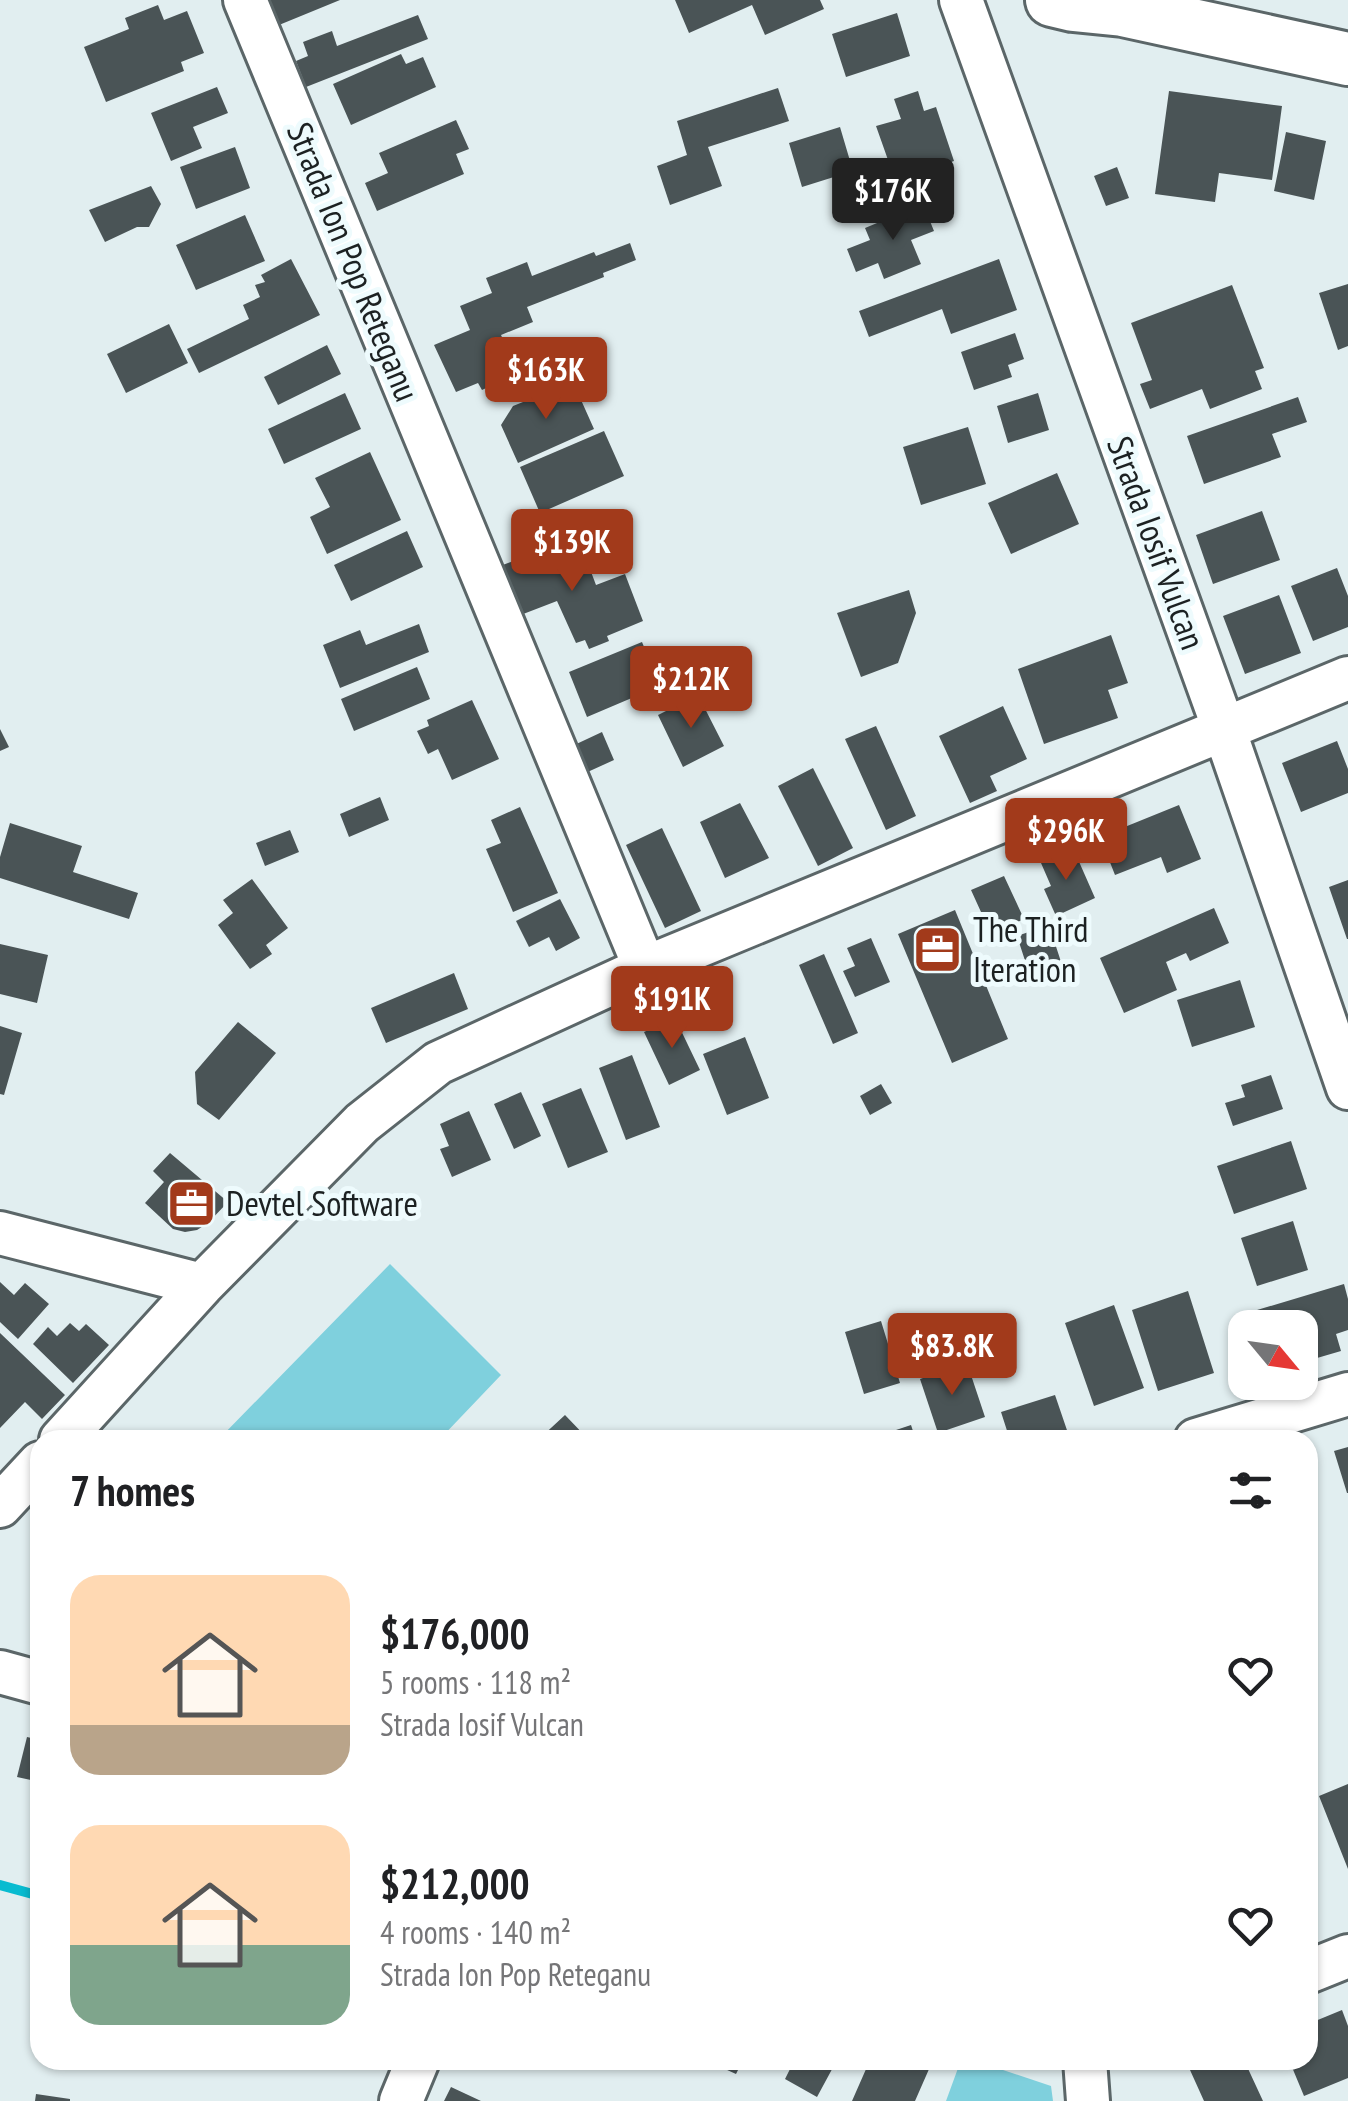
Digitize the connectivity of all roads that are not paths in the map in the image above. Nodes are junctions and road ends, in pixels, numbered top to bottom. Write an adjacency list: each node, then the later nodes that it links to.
1 (244, 0): 8 (street, Strada Ion Pop Reteganu)
2 (961, 0): 7 (street, Strada Iosif Vulcan)
3 (1052, 0): 4 (main road)
4 (1112, 5): 5 (main road)
5 (1348, 58)
6 (1348, 678): 7 (street)
7 (1224, 729): 8 (street); 9 (street, Strada Iosif Vulcan)
8 (644, 968): 11 (street)
9 (1348, 1088)
10 (0, 1233): 11 (street)
11 (202, 1286): 13 (street)
12 (1348, 1394): 14 (street)
13 (70, 1430)
14 (1229, 1430)
15 (30, 1474): 16 (street)
16 (0, 1506)
17 (0, 1672): 18 (street)
18 (30, 1680)
19 (1348, 1956): 20 (street)
20 (1318, 1968)
21 (414, 2070): 23 (street)
22 (1086, 2070): 24 (street)
23 (400, 2101)
24 (1088, 2101)

